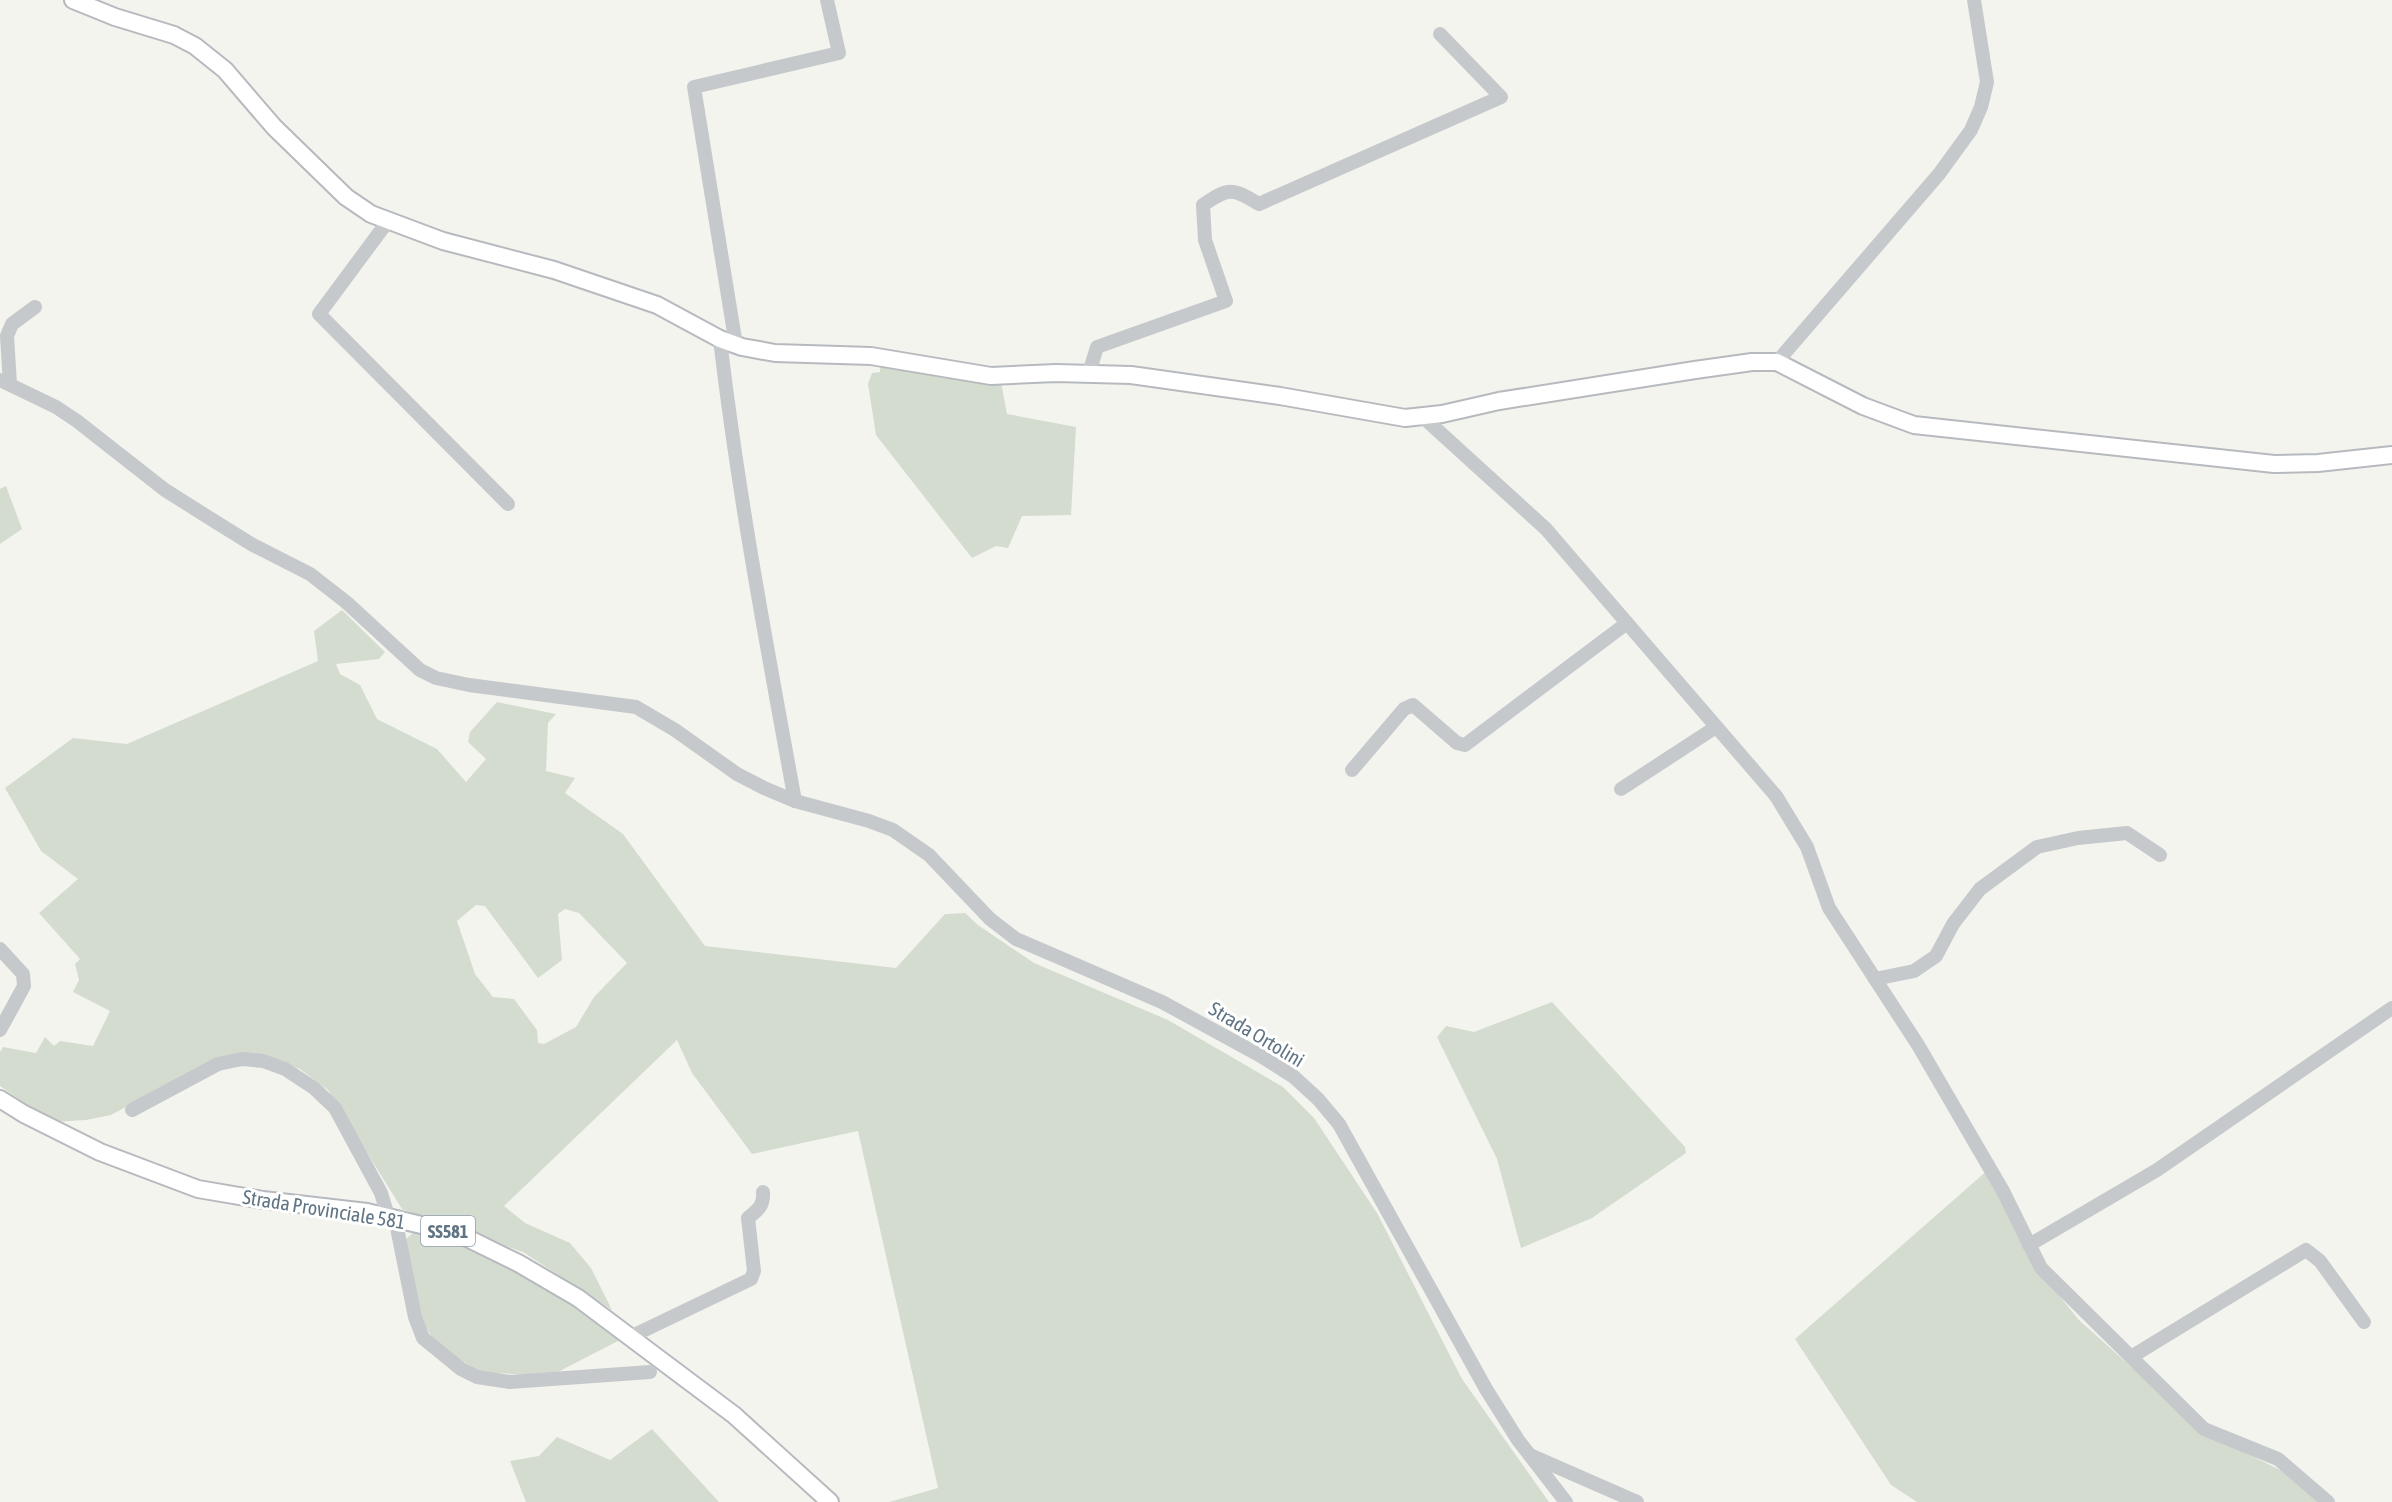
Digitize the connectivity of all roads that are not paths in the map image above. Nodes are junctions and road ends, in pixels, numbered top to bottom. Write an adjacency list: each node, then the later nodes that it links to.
1 (74, 0): 5 (main road)
2 (827, 0): 8 (street)
3 (1974, 0): 9 (street)
4 (1440, 34): 10 (street)
5 (388, 221): 7 (main road); 14 (street)
6 (35, 307): 11 (street)
7 (720, 339): 8 (main road); 19 (street)
8 (736, 345): 10 (main road)
9 (1777, 362): 12 (main road); 13 (main road)
10 (1089, 373): 12 (main road)
11 (5, 382): 19 (street, Strada Ortolini)
12 (1423, 417): 15 (street)
13 (2392, 455)
14 (508, 504)
15 (1627, 623): 16 (street); 17 (street)
16 (1716, 727): 18 (street); 22 (street)
17 (1352, 770)
18 (1621, 789)
19 (795, 801): 34 (street, Strada Ortolini)
20 (2160, 855): 22 (street)
21 (0, 949): 24 (street)
22 (1875, 979): 29 (street)
23 (2392, 1008): 29 (street)
24 (0, 1030)
25 (0, 1099): 28 (main road, Strada Provinciale 581 / SS581)
26 (132, 1110): 28 (street)
27 (763, 1192): 31 (street)
28 (392, 1217): 31 (main road, Strada Provinciale 581 / SS581); 33 (street)
29 (2030, 1245): 32 (street)
30 (2364, 1322): 32 (street)
31 (630, 1337): 35 (main road, Strada Provinciale 581 / SS581)
32 (2132, 1358): 38 (street)
33 (650, 1372)
34 (1530, 1455): 36 (street, Strada Ortolini); 37 (street)
35 (830, 1502)
36 (1566, 1502)
37 (1637, 1502)
38 (2328, 1502)

